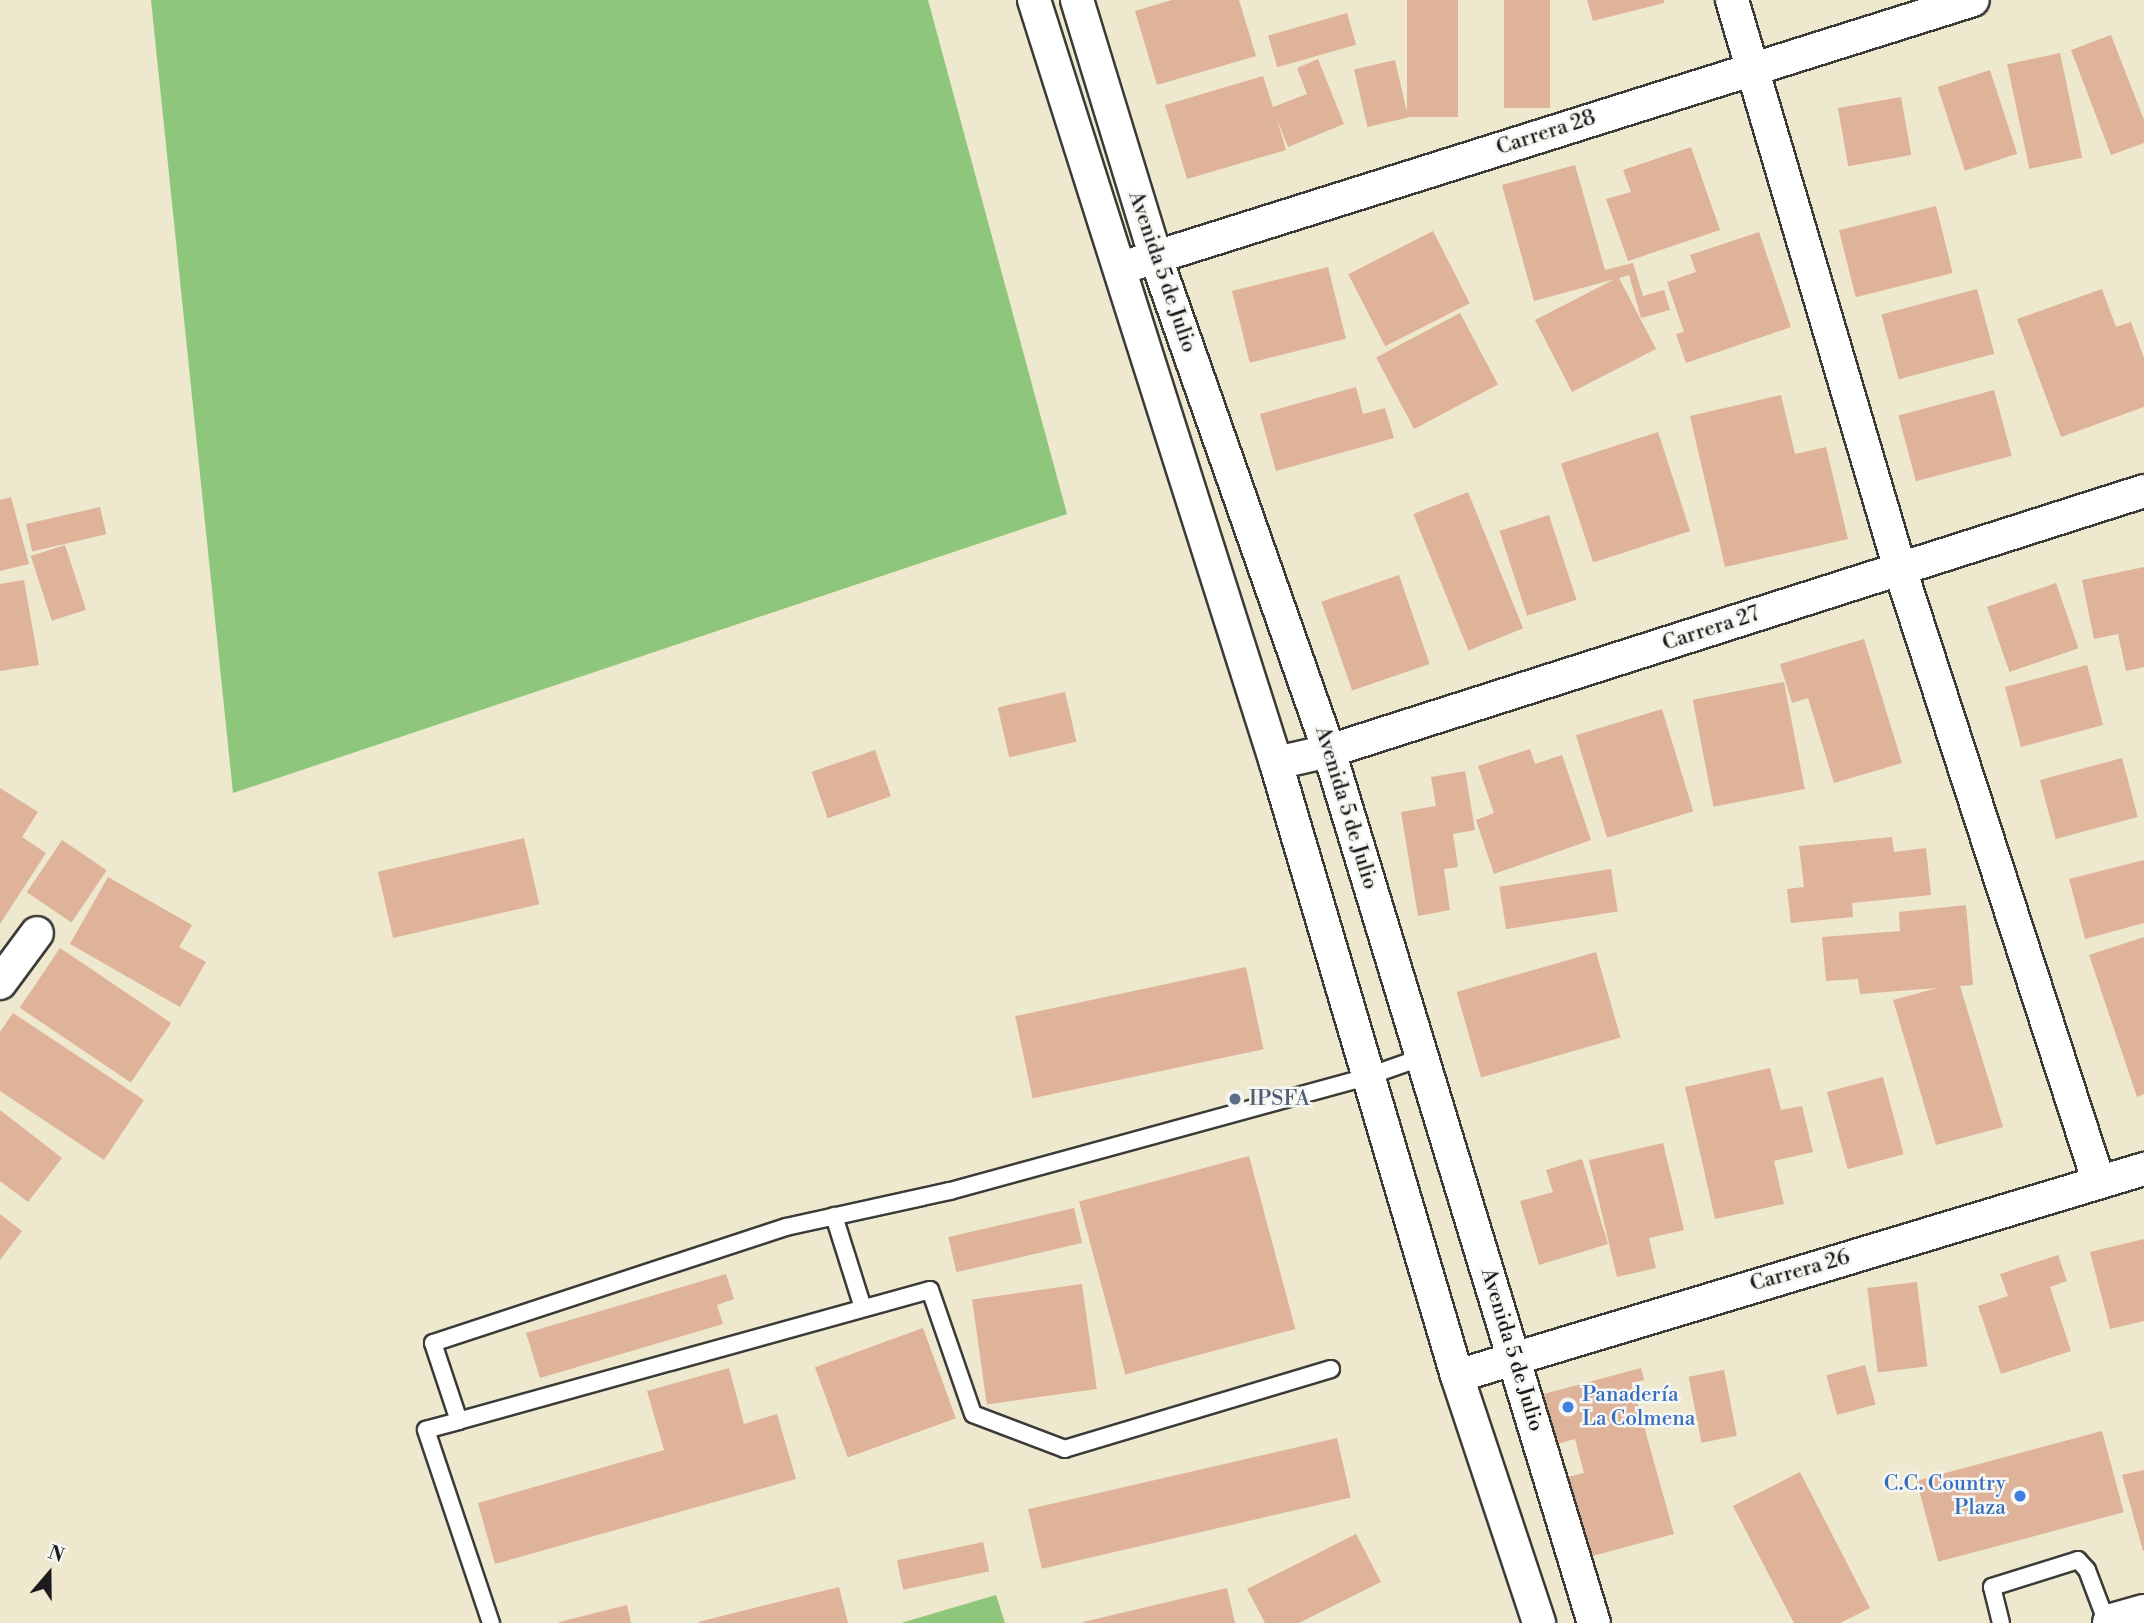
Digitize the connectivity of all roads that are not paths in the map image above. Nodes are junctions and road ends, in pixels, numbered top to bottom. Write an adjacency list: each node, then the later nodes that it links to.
1 (1034, 0): 7 (street, Avenida 5 de Julio)
2 (1077, 0): 6 (street, Avenida 5 de Julio)
3 (1732, 0): 5 (street)
4 (1973, 0): 5 (street, Carrera 28)
5 (1750, 68): 6 (street, Carrera 28); 9 (street)
6 (1156, 258): 7 (street, Carrera 28); 10 (street, Avenida 5 de Julio)
7 (1119, 267): 11 (street, Avenida 5 de Julio)
8 (2144, 491): 9 (street, Carrera 27)
9 (1900, 569): 10 (street, Carrera 27); 17 (street)
10 (1329, 751): 11 (street, Carrera 27); 14 (street, Avenida 5 de Julio)
11 (1276, 763): 15 (street, Avenida 5 de Julio)
12 (37, 933): 13 (street)
13 (0, 983)
14 (1423, 1057): 15 (lane); 20 (street, Avenida 5 de Julio)
15 (1369, 1076): 18 (lane); 22 (street, Avenida 5 de Julio)
16 (2144, 1170): 17 (street, Carrera 26)
17 (2099, 1183): 20 (street, Carrera 26)
18 (834, 1216): 19 (lane); 23 (lane)
19 (863, 1308): 21 (lane); 23 (lane)
20 (1514, 1356): 22 (street, Carrera 26); 27 (street, Avenida 5 de Julio)
21 (1331, 1369)
22 (1457, 1376): 26 (street, Avenida 5 de Julio)
23 (458, 1421): 25 (lane)
24 (2144, 1614): 29 (street)
25 (491, 1623)
26 (1539, 1623)
27 (1594, 1623)
28 (2001, 1623): 29 (lane)
29 (2110, 1623)

